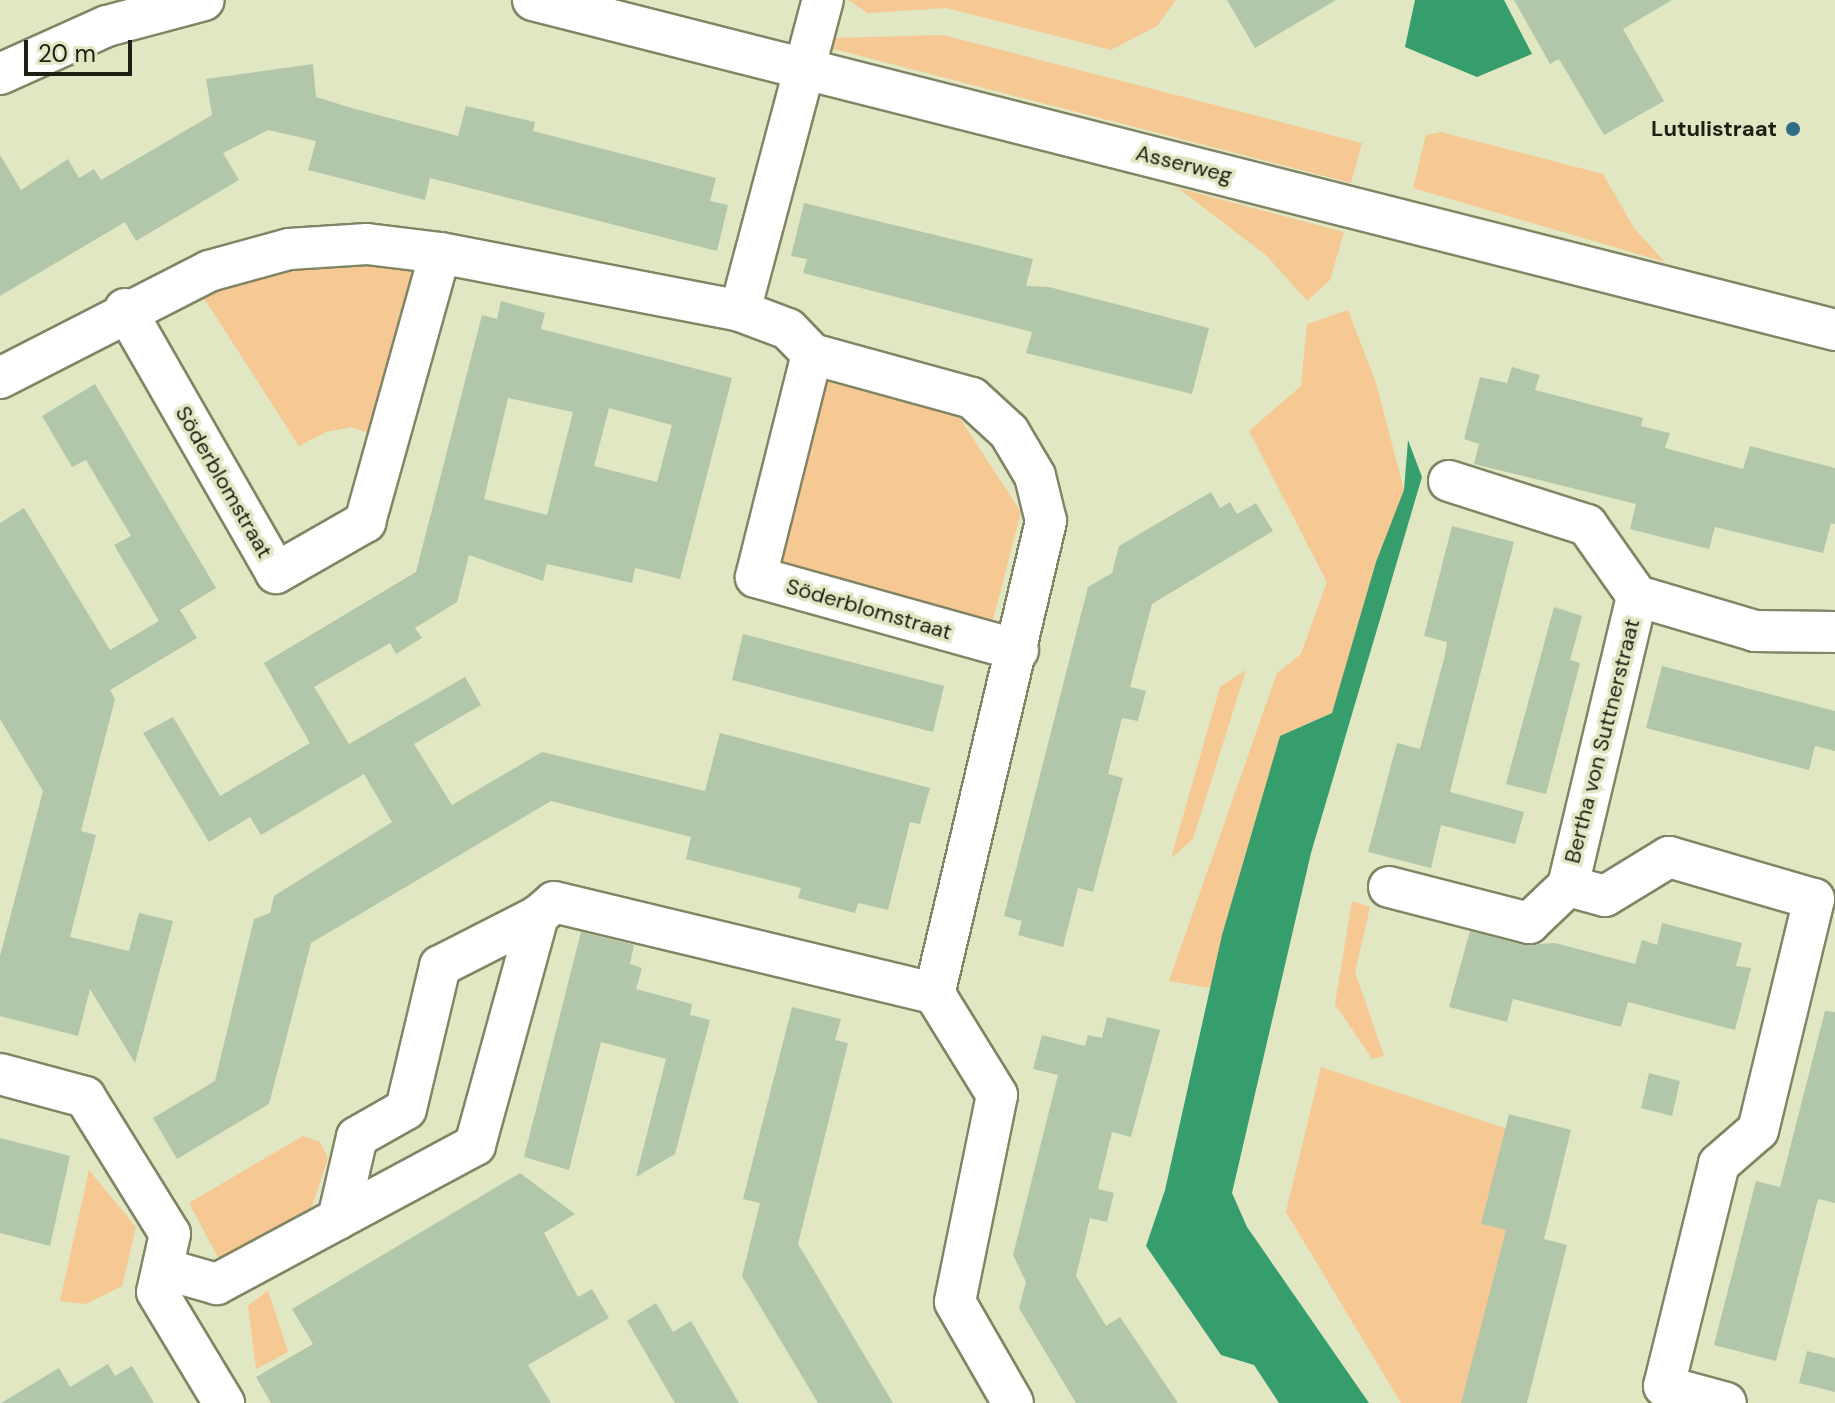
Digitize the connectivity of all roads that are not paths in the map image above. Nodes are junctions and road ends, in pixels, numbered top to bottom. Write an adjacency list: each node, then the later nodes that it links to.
1 (204, 0): 5 (street)
2 (533, 0): 4 (street, Asserweg)
3 (823, 0): 4 (street)
4 (805, 67): 8 (street); 9 (street, Asserweg)
5 (0, 74)
6 (440, 253): 7 (street); 7 (street, Söderblomstraat); 8 (street)
7 (125, 309): 11 (street)
8 (740, 311): 10 (street)
9 (1835, 330)
10 (812, 354): 15 (street); 15 (street, Söderblomstraat)
11 (0, 378)
12 (1449, 481): 13 (street, Bertha von Suttnerstraat)
13 (1637, 596): 14 (street, Bertha von Suttnerstraat); 16 (street, Bertha von Suttnerstraat)
14 (1835, 632)
15 (1018, 650): 19 (street)
16 (1568, 886): 17 (street, Bertha von Suttnerstraat); 23 (street, Bertha von Suttnerstraat)
17 (1389, 887)
18 (538, 916): 19 (street); 21 (street); 21 (street)
19 (934, 993): 25 (street)
20 (0, 1074): 22 (street)
21 (338, 1219): 22 (street)
22 (164, 1269): 24 (street)
23 (1678, 1394): 26 (street)
24 (224, 1403)
25 (1013, 1403)
26 (1726, 1403)

